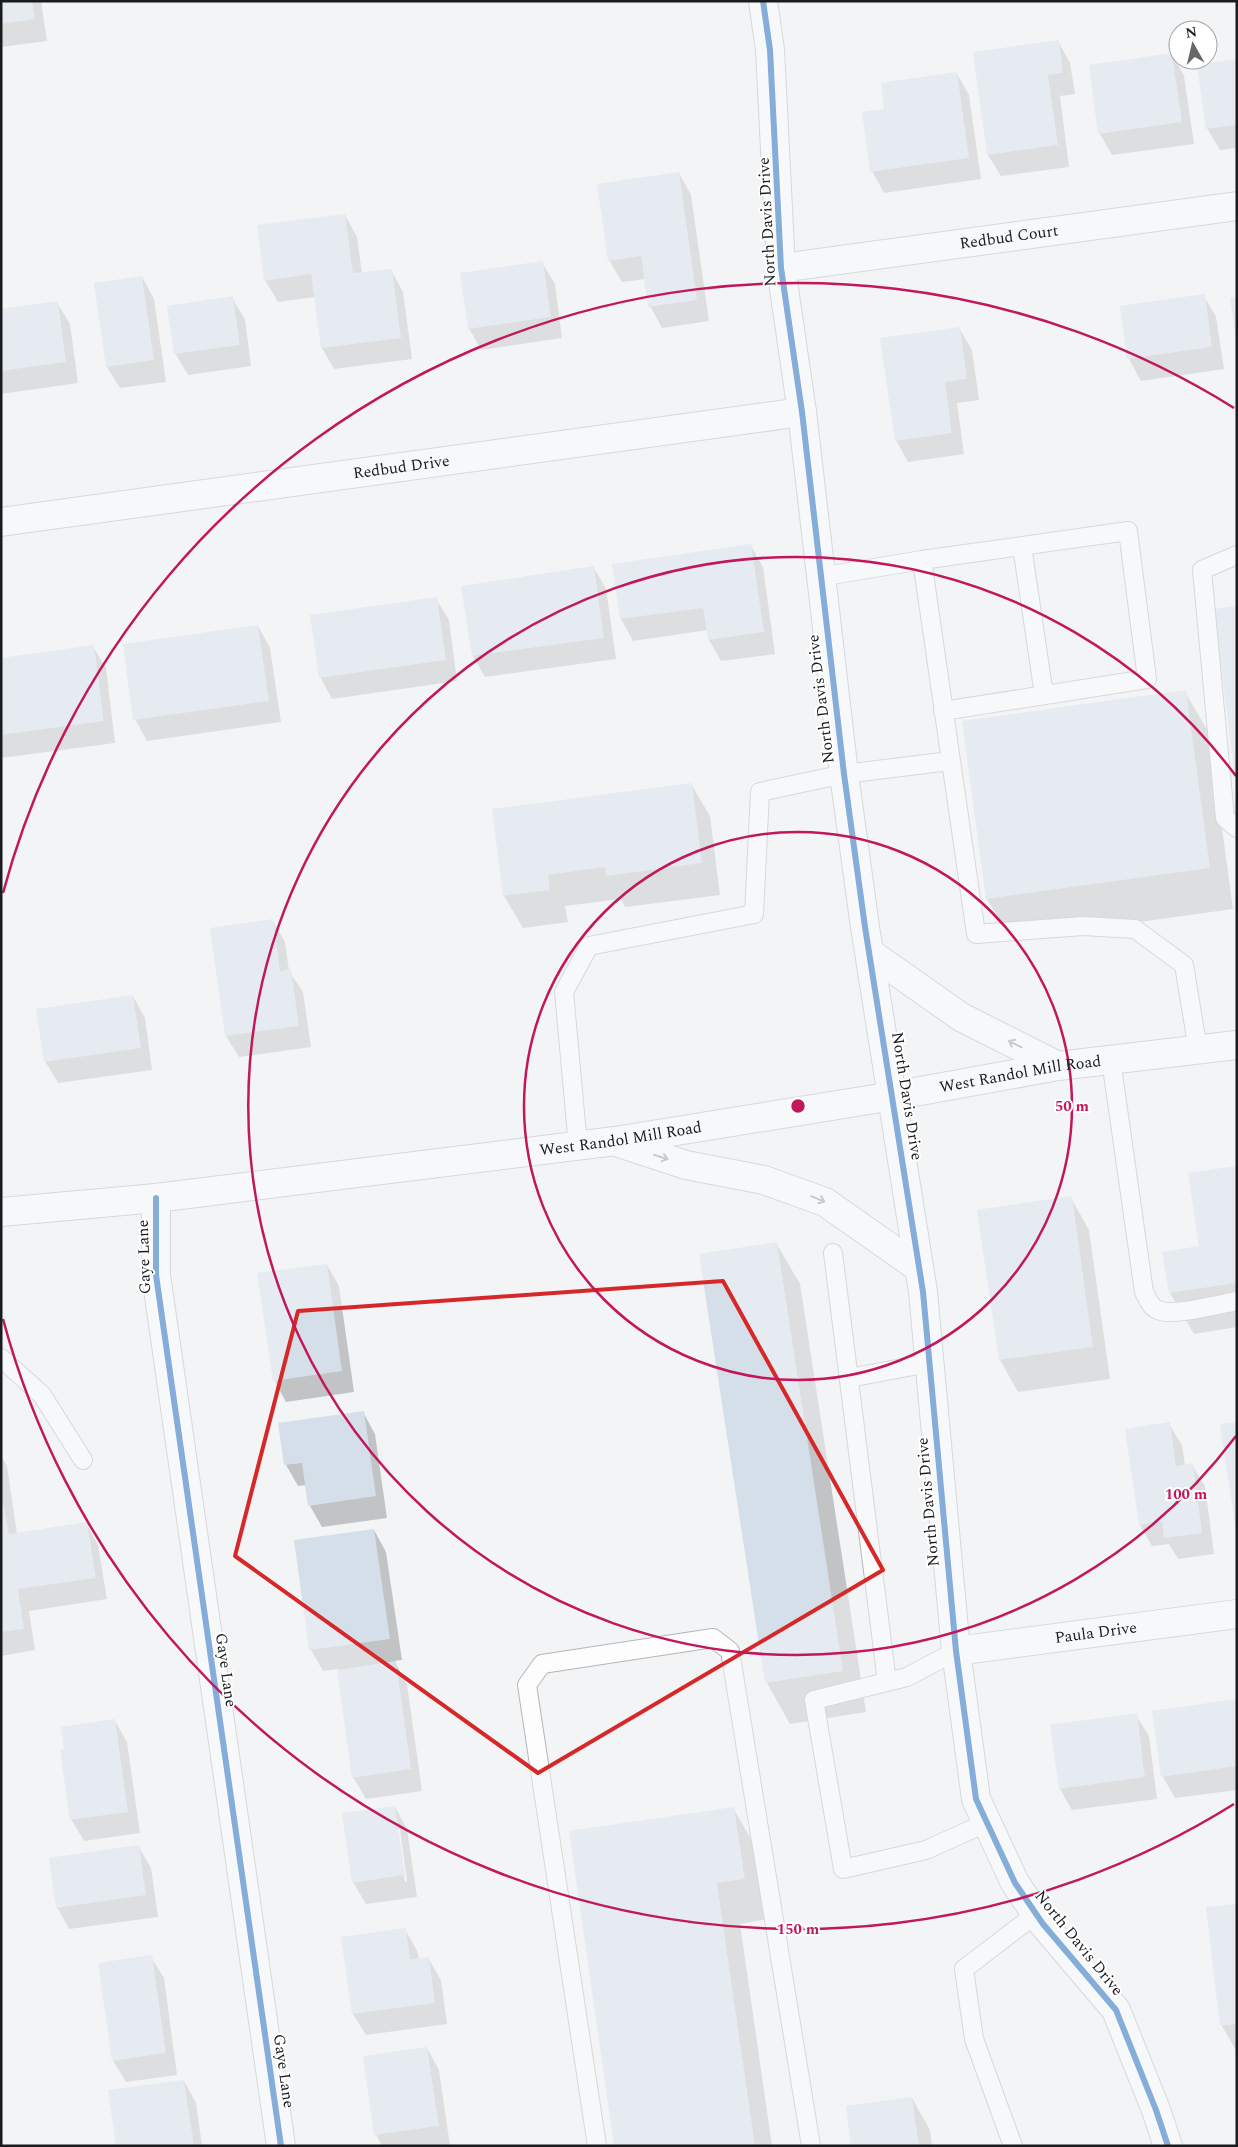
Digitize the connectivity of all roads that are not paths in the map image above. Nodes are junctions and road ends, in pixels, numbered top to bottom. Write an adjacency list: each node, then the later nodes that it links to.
1 (763, 1): 3 (street, North Davis Drive)
2 (1237, 206): 3 (street, Redbud Court)
3 (781, 268): 4 (street, North Davis Drive)
4 (802, 412): 5 (street, Redbud Drive); 9 (street, North Davis Drive)
5 (1, 522)
6 (1022, 546): 8 (lane); 10 (lane); 10 (lane)
7 (1237, 555): 14 (lane)
8 (922, 560): 9 (lane); 11 (lane)
9 (820, 576): 13 (street, North Davis Drive)
10 (1044, 695): 11 (lane)
11 (943, 711): 12 (lane)
12 (950, 761): 13 (lane); 17 (lane)
13 (844, 774): 15 (street, North Davis Drive); 22 (lane)
14 (1237, 828)
15 (870, 953): 19 (street, one-way to 15); 20 (street, North Davis Drive)
16 (1237, 1045): 17 (street, West Randol Mill Road)
17 (1198, 1050): 18 (street, West Randol Mill Road)
18 (1111, 1060): 19 (street, West Randol Mill Road); 27 (lane)
19 (1058, 1066): 20 (street, West Randol Mill Road)
20 (893, 1096): 21 (street, West Randol Mill Road); 26 (street, North Davis Drive)
21 (615, 1141): 22 (street, West Randol Mill Road); 26 (street, one-way to 26)
22 (578, 1146): 23 (street, West Randol Mill Road)
23 (156, 1198): 24 (street, West Randol Mill Road); 37 (street, Gaye Lane)
24 (1, 1212)
25 (833, 1253): 30 (lane)
26 (919, 1268): 29 (street, North Davis Drive)
27 (1237, 1301)
28 (1, 1358): 31 (lane)
29 (929, 1363): 30 (lane); 33 (street, North Davis Drive)
30 (849, 1378): 34 (lane)
31 (83, 1460)
32 (1237, 1614): 33 (street, Paula Drive)
33 (956, 1651): 34 (lane); 35 (street, North Davis Drive)
34 (887, 1682): 35 (lane)
35 (988, 1822): 36 (street, North Davis Drive)
36 (1036, 1914): 40 (lane); 41 (street, North Davis Drive)
37 (281, 2146)
38 (597, 2146): 39 (lane)
39 (812, 2146)
40 (1013, 2146)
41 (1168, 2146)

